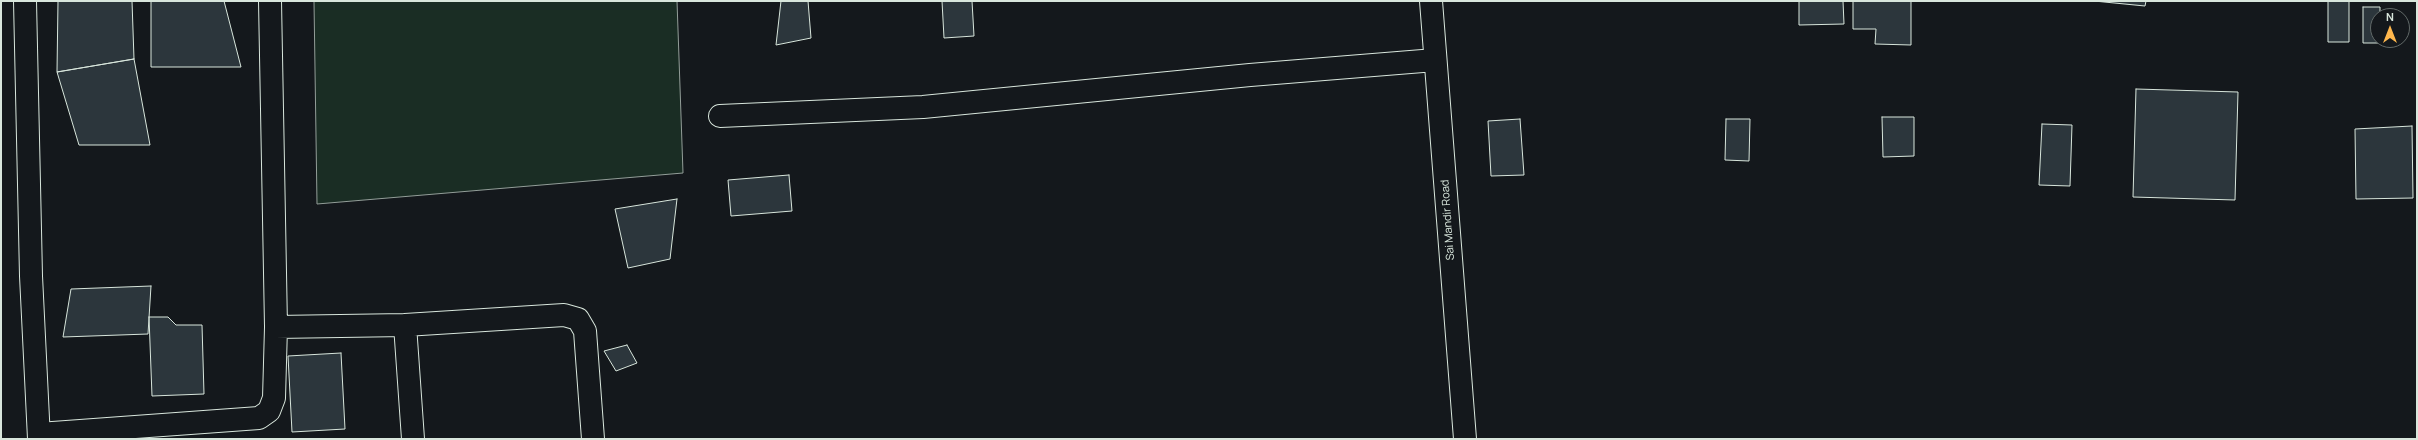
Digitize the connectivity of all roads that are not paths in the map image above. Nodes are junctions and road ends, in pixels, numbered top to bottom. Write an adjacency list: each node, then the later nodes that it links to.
1 (25, 1): 8 (street)
2 (270, 1): 7 (street)
3 (1430, 1): 4 (street, Sai Mandir Road)
4 (1435, 60): 5 (street); 11 (street, Sai Mandir Road)
5 (720, 116)
6 (405, 325): 7 (street); 9 (street); 10 (street)
7 (276, 327): 8 (street)
8 (39, 437)
9 (413, 439)
10 (593, 439)
11 (1465, 439)

